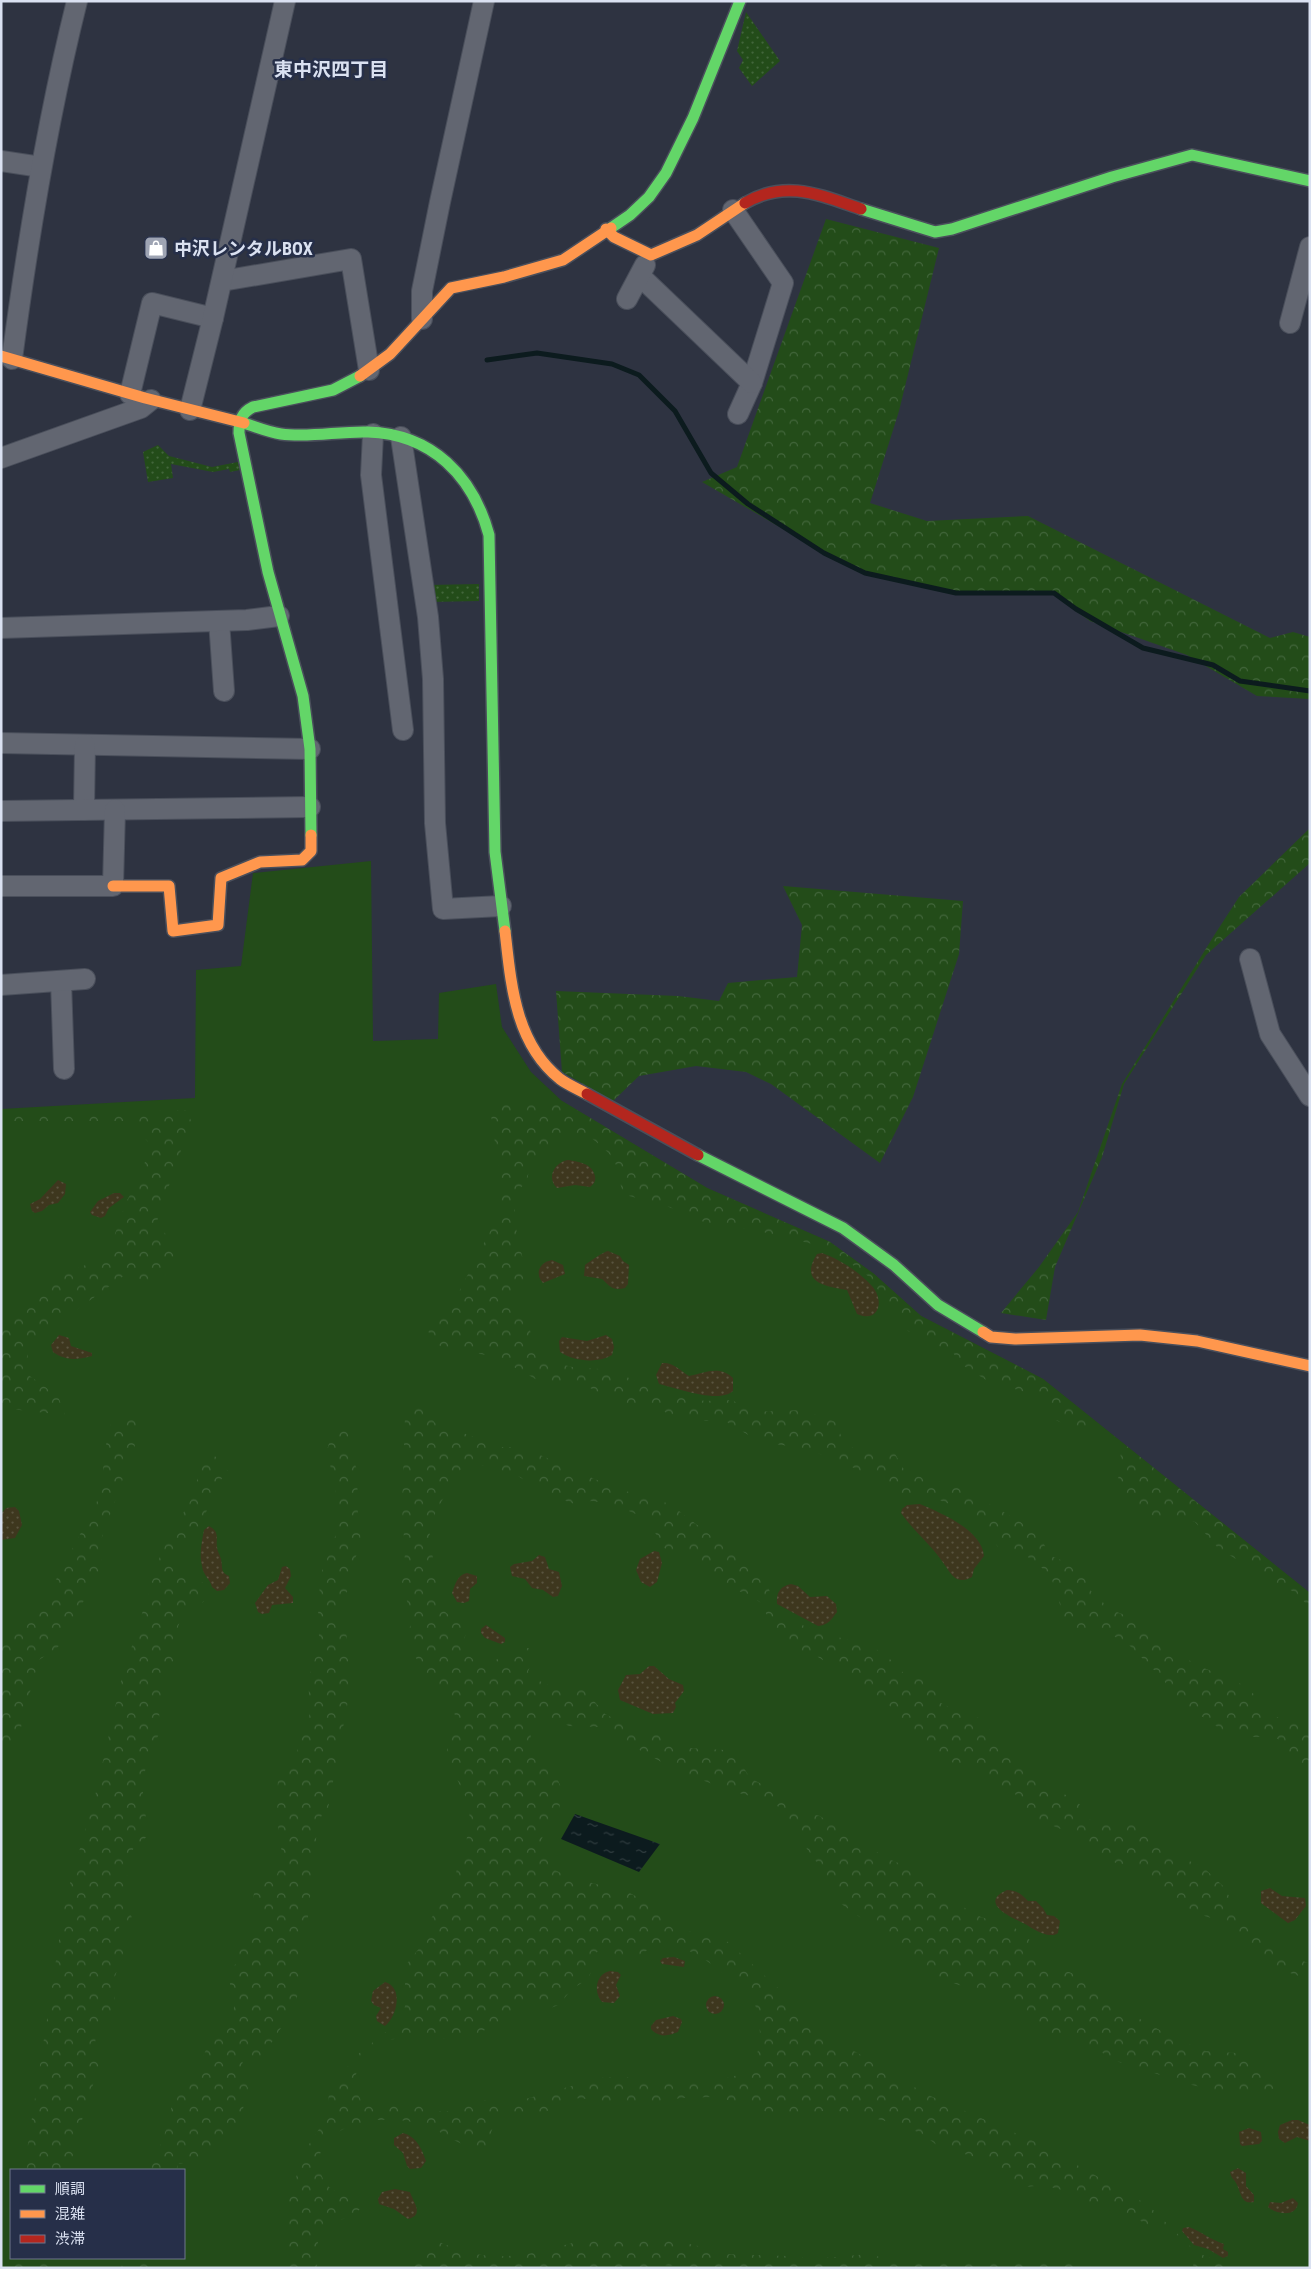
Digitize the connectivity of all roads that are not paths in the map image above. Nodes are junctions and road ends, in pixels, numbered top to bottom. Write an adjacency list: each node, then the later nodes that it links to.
1 (77, 1): 6 (street)
2 (285, 1): 13 (street)
3 (740, 1): 9 (street)
4 (480, 2): 16 (street)
5 (1, 161): 6 (street)
6 (41, 167): 18 (street)
7 (1310, 181): 8 (street)
8 (733, 210): 11 (street); 20 (street)
9 (606, 229): 11 (street); 16 (street)
10 (1310, 248): 17 (street)
11 (651, 254): 12 (street)
12 (640, 276): 14 (street); 20 (street)
13 (222, 281): 15 (street); 19 (street)
14 (627, 299)
15 (213, 318): 21 (street); 23 (street)
16 (422, 319): 19 (street)
17 (1290, 323)
18 (7, 358): 21 (street)
19 (369, 370): 25 (street)
20 (752, 383): 24 (street)
21 (130, 394): 22 (street)
22 (151, 400): 23 (street); 28 (street)
23 (190, 410): 25 (street)
24 (738, 414)
25 (239, 421): 26 (street); 29 (street)
26 (373, 434): 27 (street); 33 (street)
27 (401, 437): 43 (street); 43 (street)
28 (1, 458)
29 (279, 616): 30 (street); 36 (street)
30 (219, 622): 31 (street); 32 (street)
31 (1, 628)
32 (224, 690)
33 (402, 730)
34 (1, 743): 35 (street)
35 (85, 745): 36 (street); 38 (street)
36 (310, 749): 37 (street)
37 (310, 807): 39 (street); 42 (street)
38 (84, 810): 39 (street); 40 (street)
39 (115, 810): 42 (street)
40 (1, 811)
41 (1, 886): 42 (street)
42 (114, 886)
43 (501, 906): 50 (street)
44 (1250, 959): 49 (street)
45 (85, 979): 46 (street)
46 (61, 981): 47 (street); 48 (street)
47 (1, 985)
48 (64, 1069)
49 (1310, 1096)
50 (1310, 1366)

